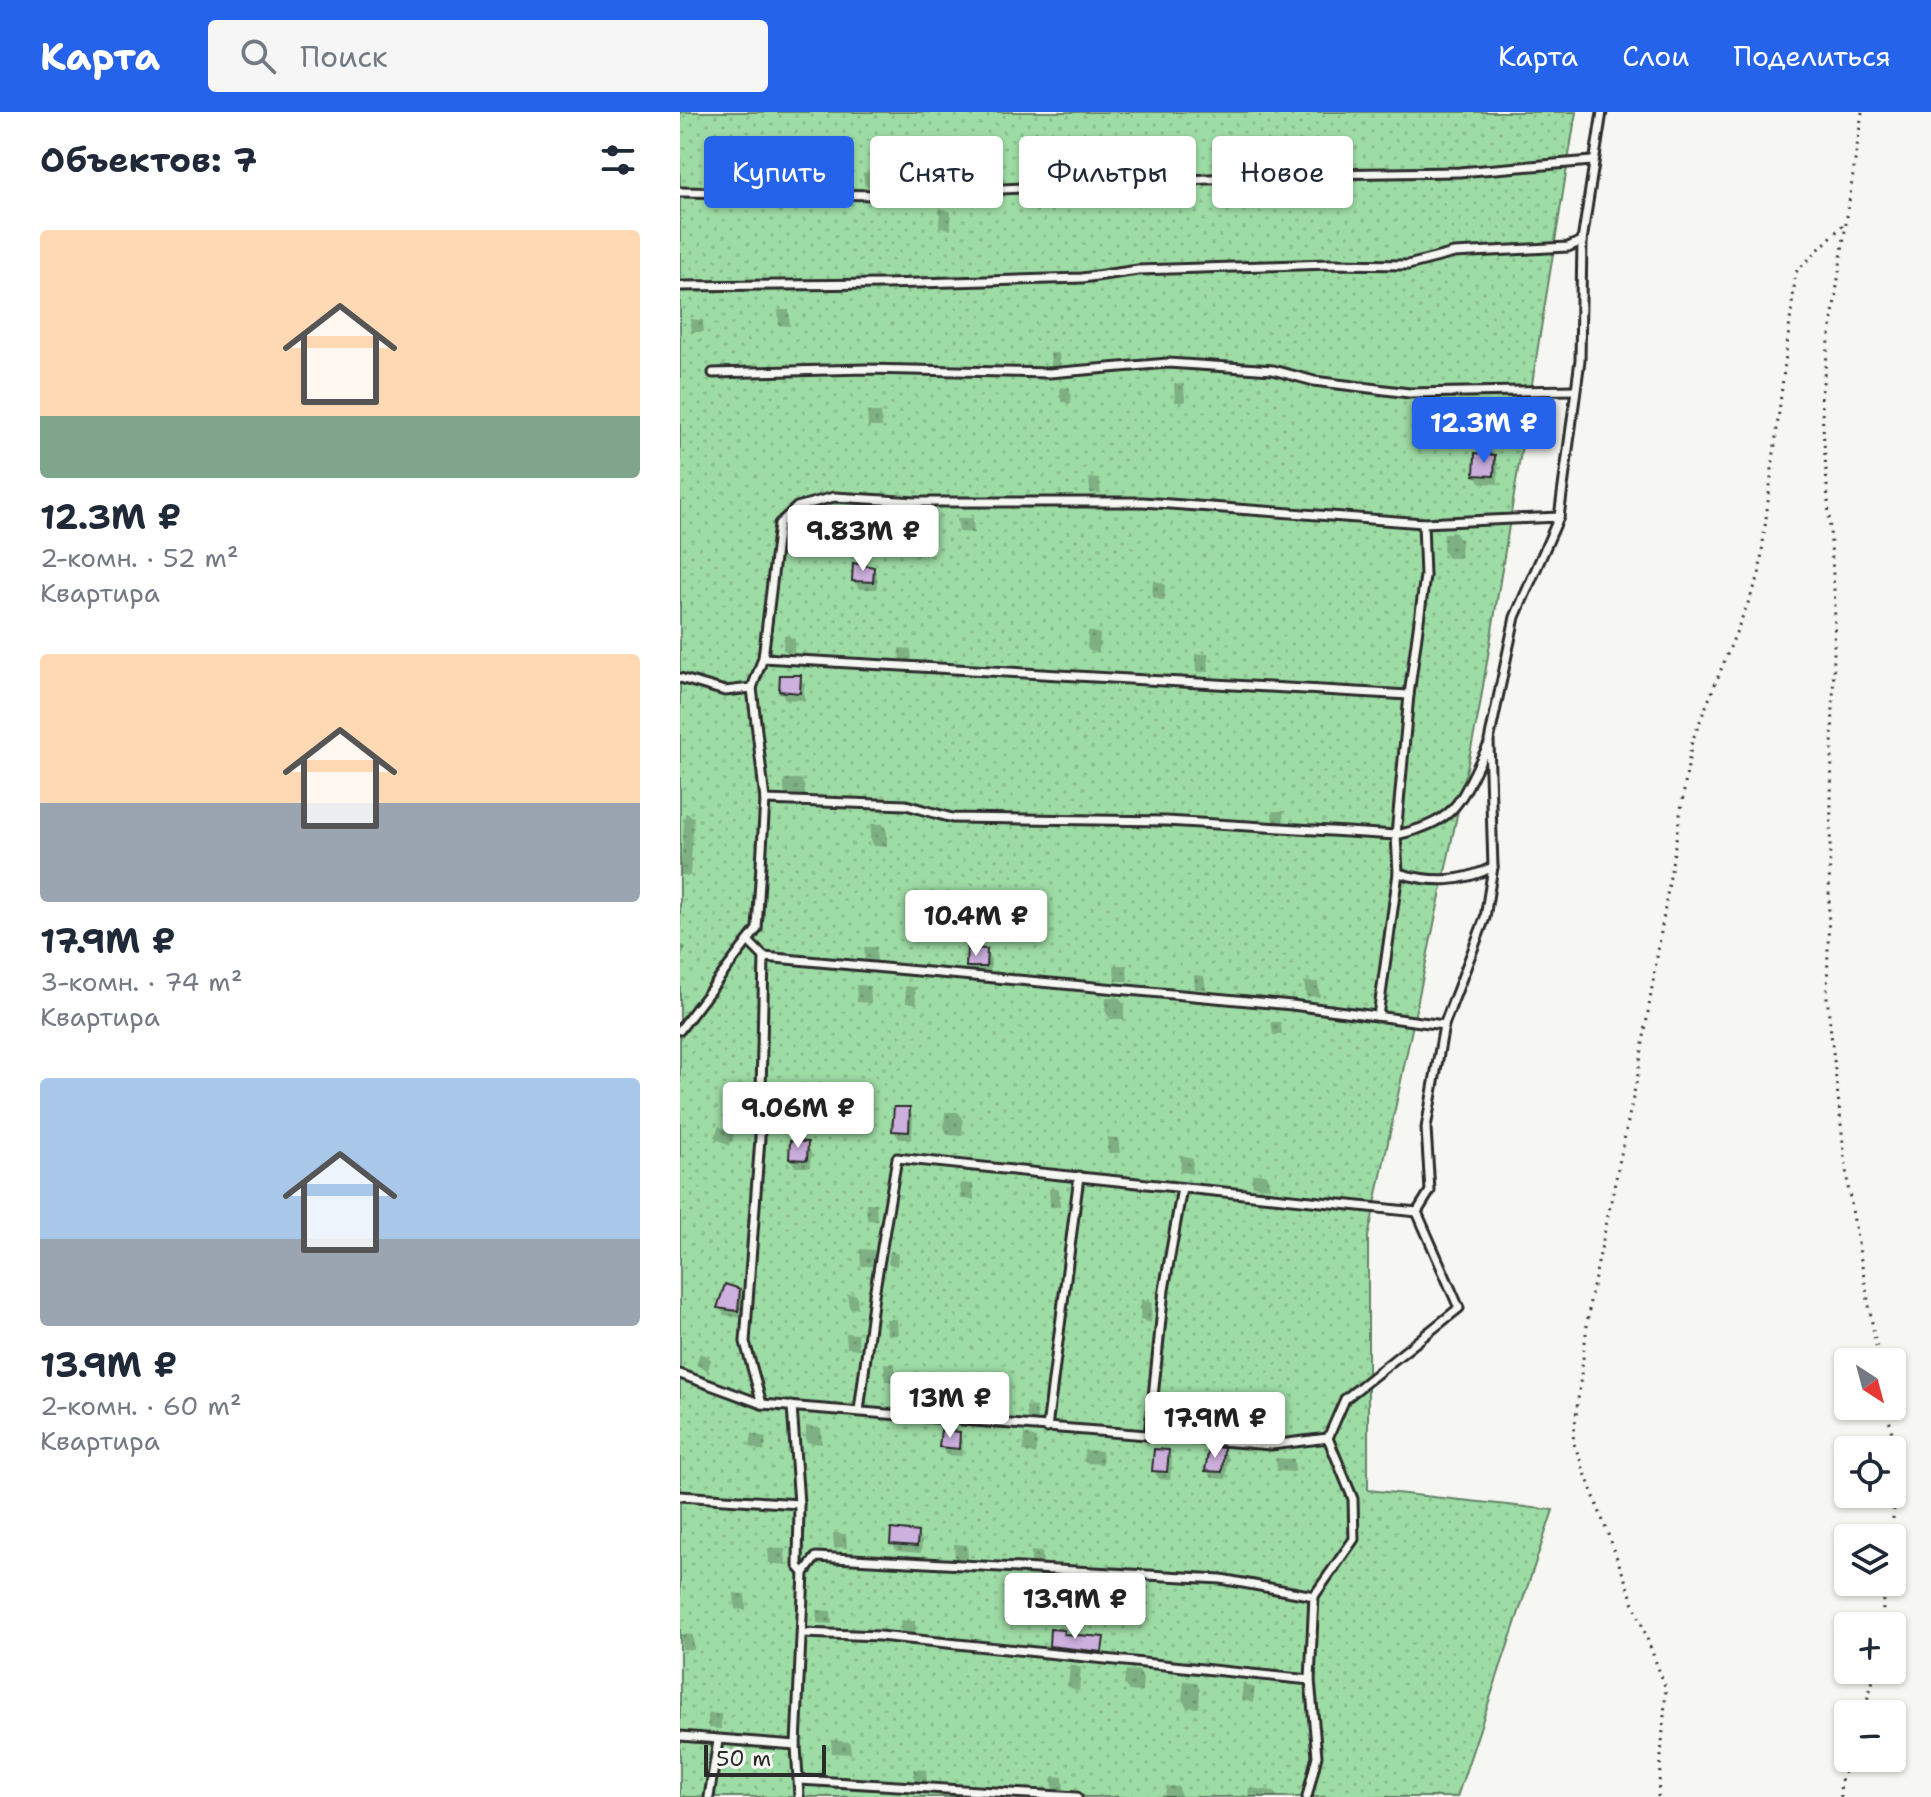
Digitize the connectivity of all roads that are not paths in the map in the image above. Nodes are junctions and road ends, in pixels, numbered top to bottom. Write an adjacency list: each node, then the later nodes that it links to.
1 (1602, 112): 2 (lane)
2 (1592, 161): 3 (lane); 4 (lane)
3 (680, 192)
4 (1582, 241): 5 (lane); 7 (lane)
5 (680, 286)
6 (713, 373): 7 (lane)
7 (1574, 390): 8 (lane)
8 (1559, 517): 9 (lane); 14 (lane)
9 (1423, 523): 10 (lane); 13 (lane)
10 (763, 658): 12 (lane); 13 (lane)
11 (680, 678): 12 (lane)
12 (752, 688): 15 (lane)
13 (1409, 695): 16 (lane)
14 (1489, 744): 16 (lane); 17 (lane)
15 (765, 800): 16 (lane); 19 (lane)
16 (1396, 835): 18 (lane)
17 (1493, 867): 18 (lane); 22 (lane)
18 (1398, 873): 21 (lane)
19 (748, 941): 20 (lane); 23 (lane)
20 (764, 957): 21 (lane); 28 (lane)
21 (1378, 1016): 22 (lane)
22 (1444, 1025): 26 (lane)
23 (680, 1030)
24 (1079, 1176): 25 (lane); 30 (lane); 31 (lane)
25 (1182, 1188): 26 (lane); 32 (lane)
26 (1417, 1212): 33 (lane)
27 (680, 1374): 28 (lane)
28 (762, 1404): 29 (lane)
29 (792, 1406): 30 (lane); 35 (lane)
30 (859, 1411): 31 (lane)
31 (1047, 1428): 32 (lane)
32 (1149, 1436): 33 (lane)
33 (1328, 1438): 37 (lane)
34 (680, 1496): 35 (lane)
35 (799, 1504): 36 (lane)
36 (804, 1573): 37 (lane); 38 (lane)
37 (1314, 1596): 39 (lane)
38 (803, 1633): 39 (lane); 42 (lane)
39 (1310, 1680): 47 (lane)
40 (680, 1736): 41 (lane)
41 (718, 1741): 42 (lane); 44 (lane)
42 (796, 1745): 43 (lane)
43 (800, 1780): 45 (lane); 46 (lane)
44 (709, 1797)
45 (799, 1797)
46 (1077, 1797)
47 (1307, 1797)

